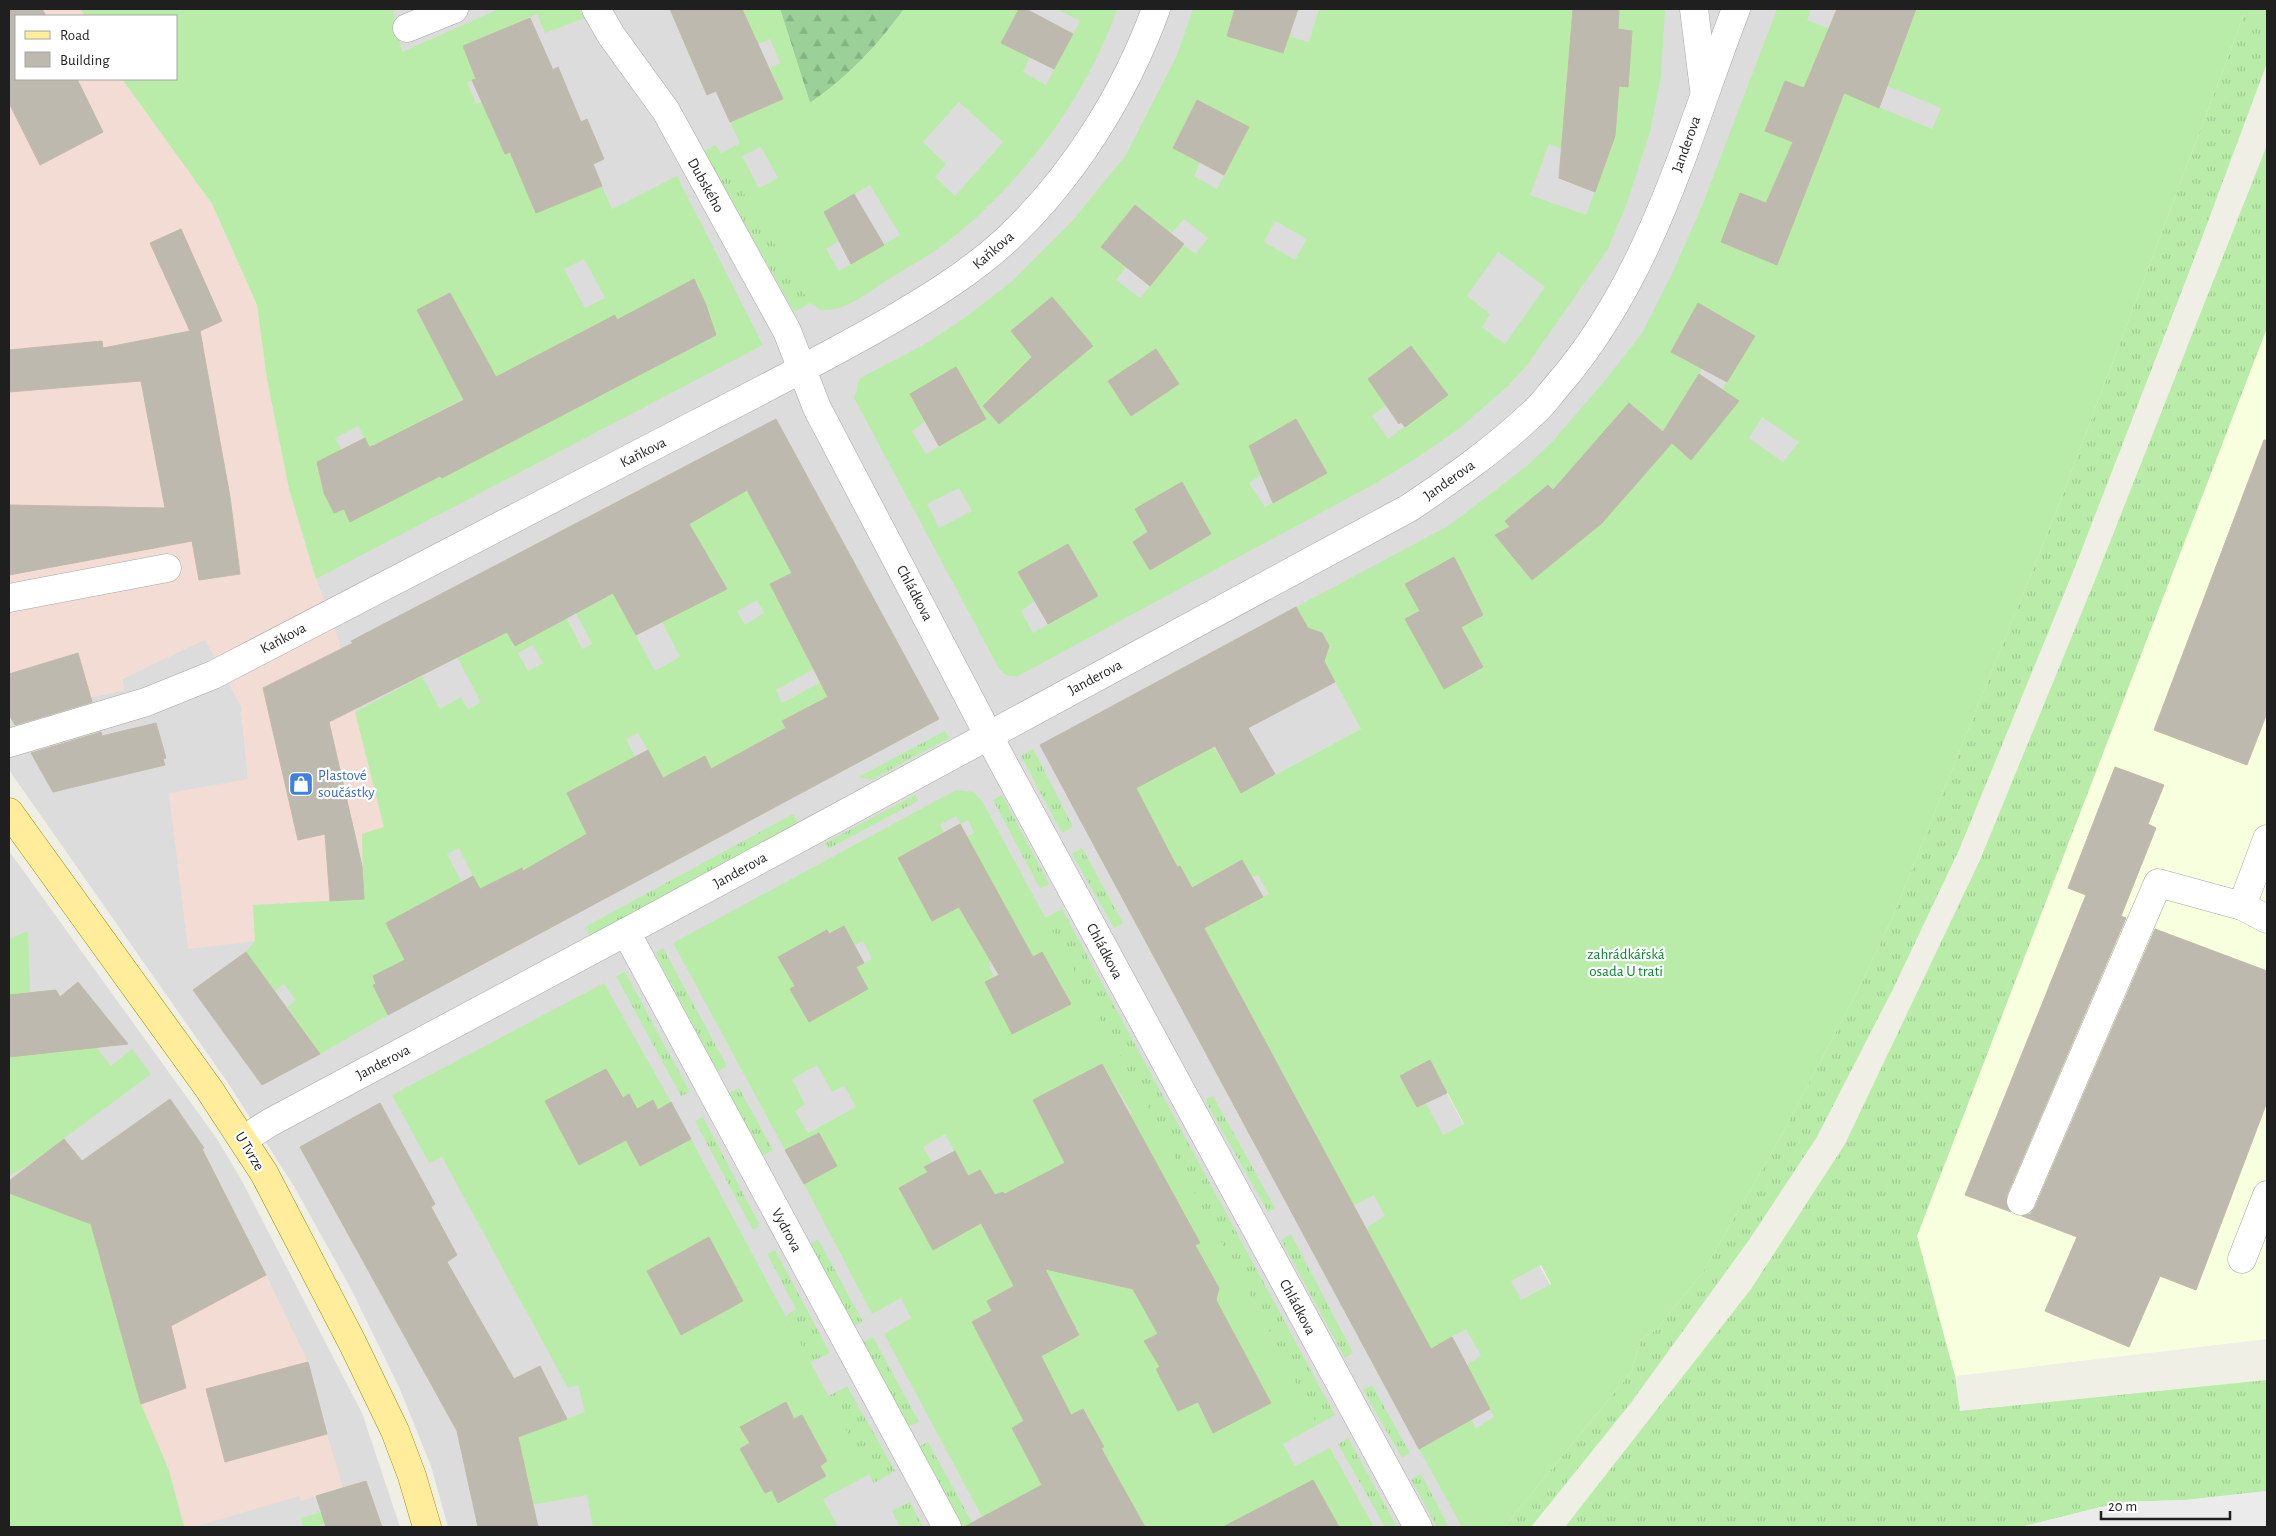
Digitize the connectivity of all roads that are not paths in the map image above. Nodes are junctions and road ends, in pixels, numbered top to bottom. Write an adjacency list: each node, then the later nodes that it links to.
1 (454, 9): 6 (street)
2 (596, 9): 8 (street, Dubského)
3 (1156, 9): 8 (street, Kaňkova)
4 (1694, 9): 7 (street)
5 (1736, 9): 7 (street, Janderova)
6 (407, 28)
7 (1704, 92): 11 (street, Janderova)
8 (801, 369): 11 (street, Chládkova); 12 (street, Kaňkova)
9 (167, 568): 10 (street)
10 (9, 598)
11 (988, 734): 17 (street, Janderova); 24 (street, Chládkova)
12 (9, 743)
13 (9, 812): 18 (main road, U Tvrze)
14 (2267, 839): 15 (street)
15 (2242, 906): 16 (street); 20 (street)
16 (2267, 919)
17 (626, 932): 18 (street, Janderova); 23 (street, Vydrova)
18 (244, 1139): 22 (main road, U Tvrze)
19 (2267, 1195): 21 (street)
20 (2021, 1202)
21 (2242, 1259)
22 (427, 1527)
23 (947, 1527)
24 (1418, 1527)

